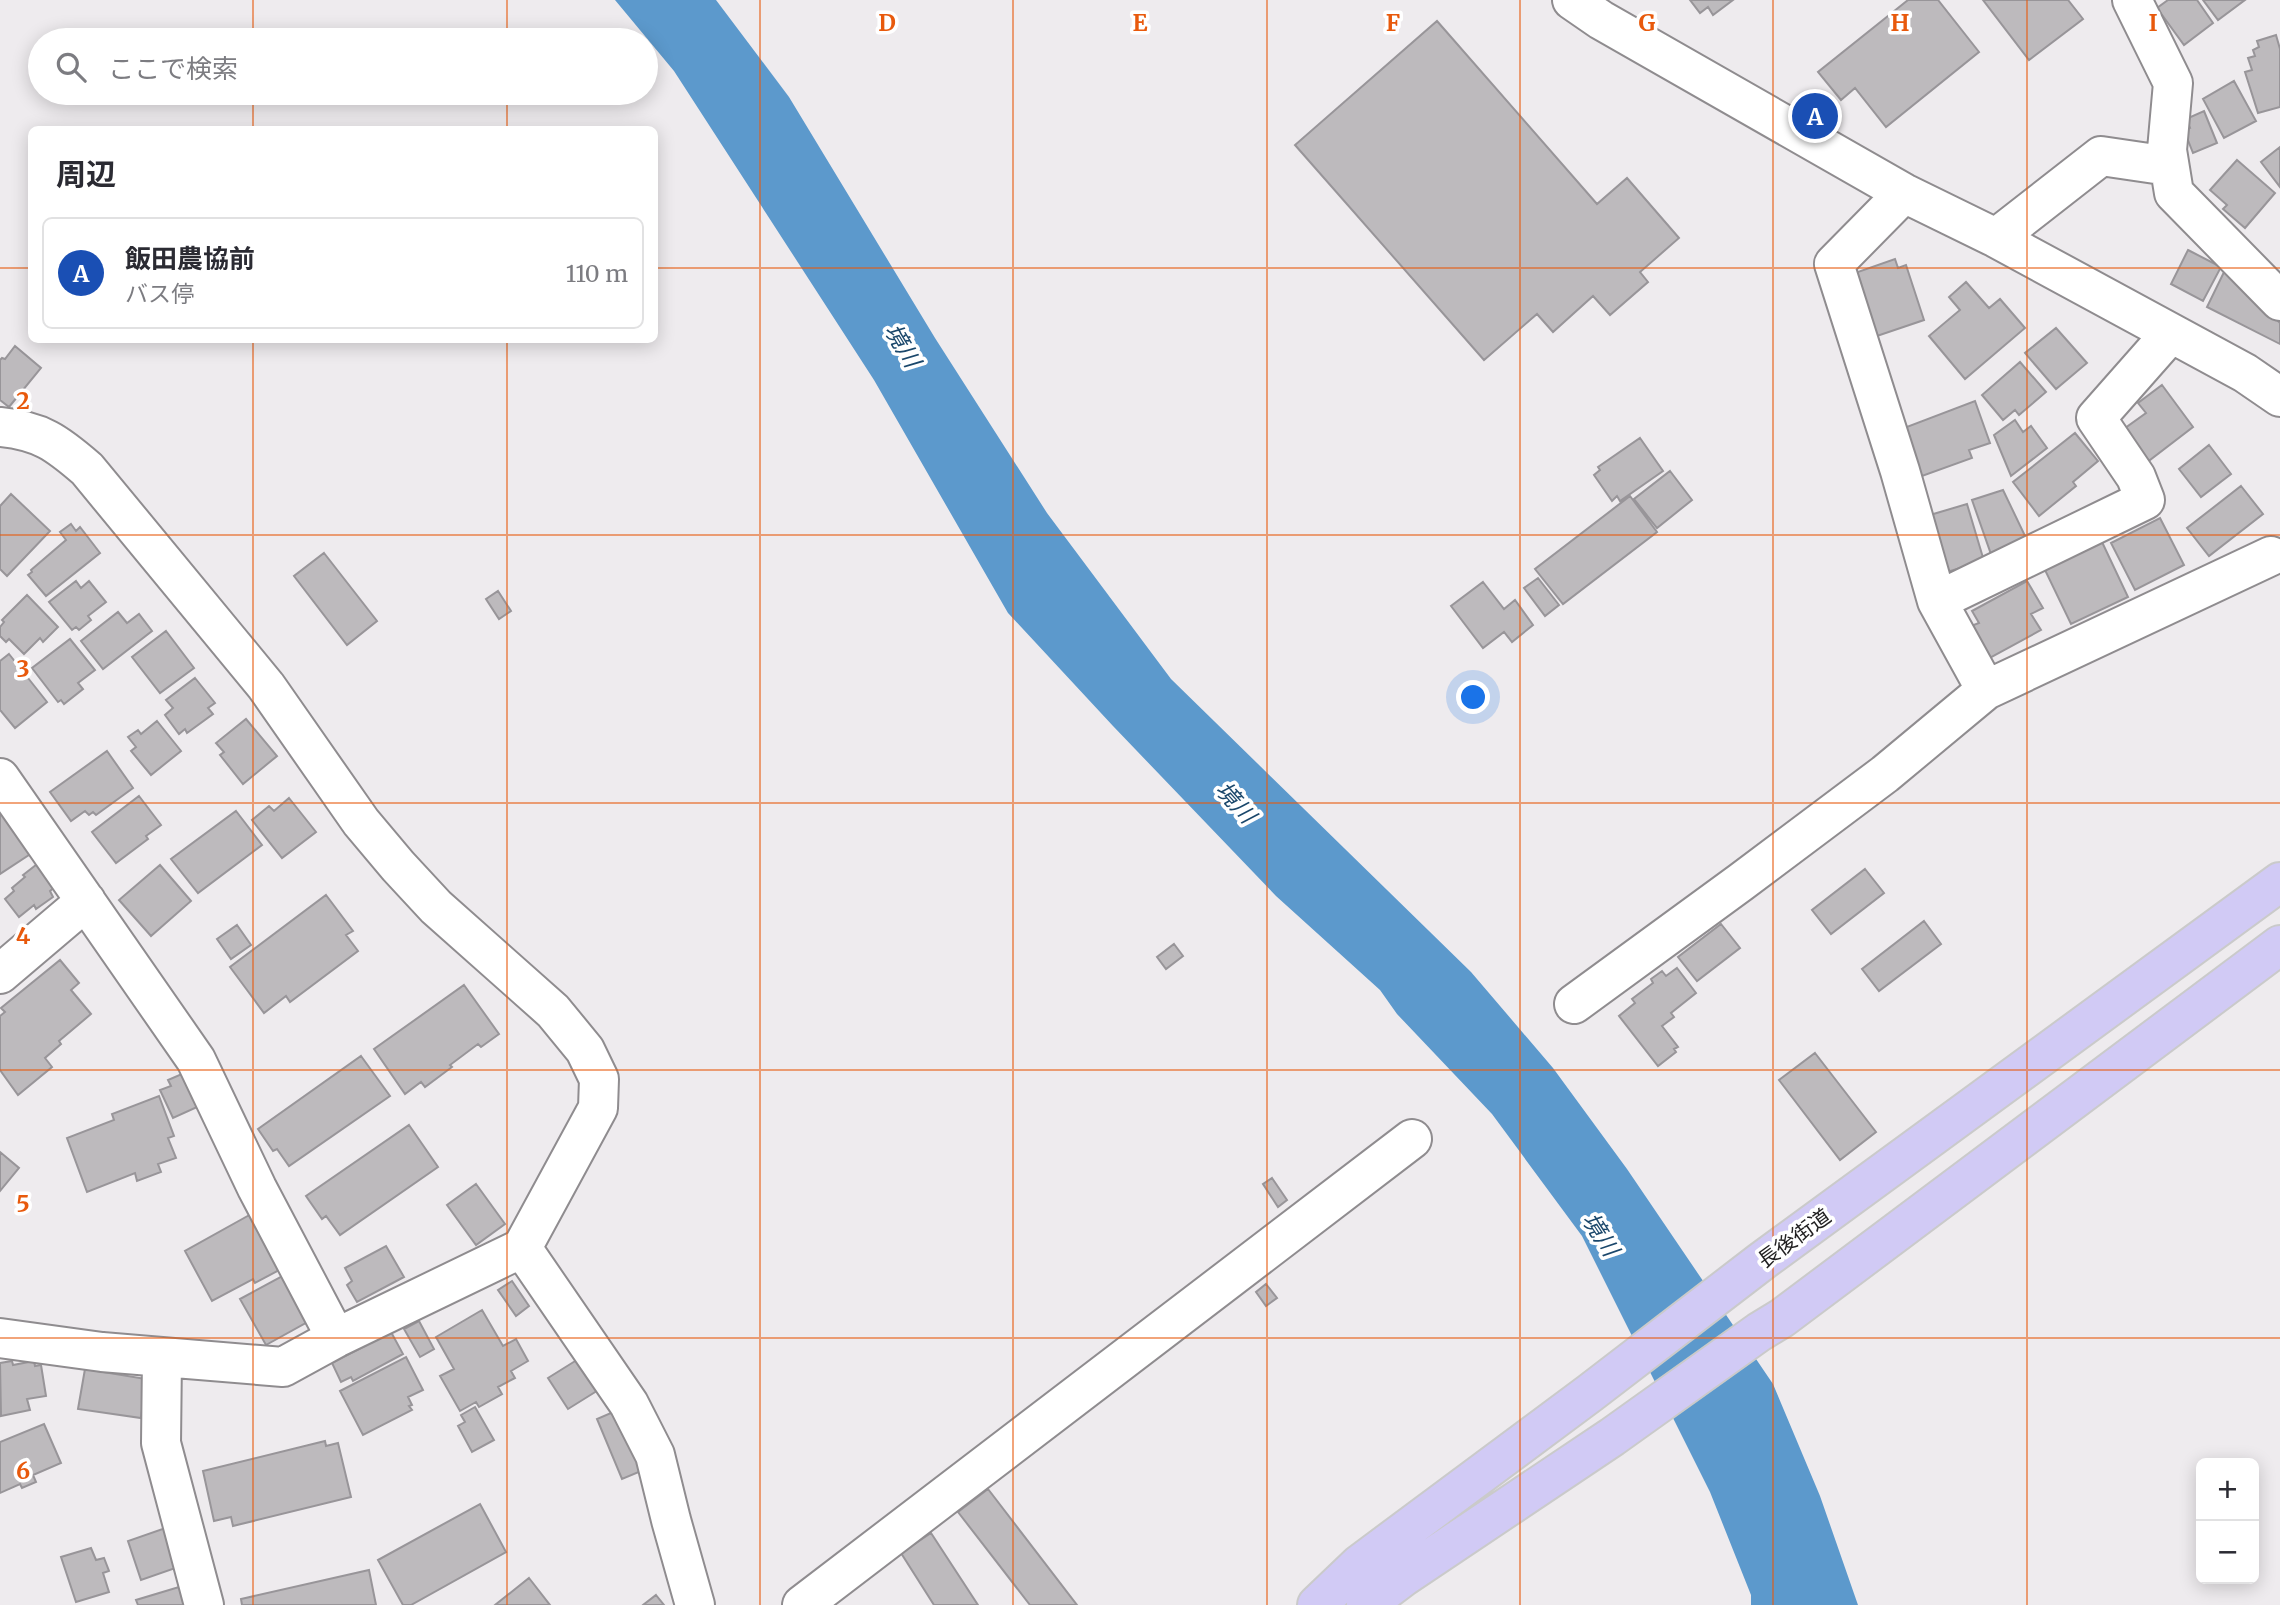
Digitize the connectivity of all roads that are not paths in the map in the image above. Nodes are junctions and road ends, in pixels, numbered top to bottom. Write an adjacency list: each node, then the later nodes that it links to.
1 (2132, 0): 3 (street)
2 (1599, 7): 4 (street)
3 (2169, 166): 5 (street); 6 (street)
4 (1904, 193): 5 (street); 11 (street)
5 (1996, 238): 7 (street)
6 (2280, 301)
7 (2171, 333): 8 (street); 11 (street)
8 (2280, 397)
9 (8, 438): 20 (street)
10 (2271, 556): 12 (street)
11 (1937, 601): 12 (street)
12 (1986, 690): 18 (street)
13 (0, 778): 15 (street)
14 (2280, 883): 27 (main road, 長後街道)
15 (86, 901): 17 (street); 22 (street)
16 (2280, 945): 28 (main road)
17 (0, 974)
18 (1574, 1004)
19 (1412, 1139): 26 (street)
20 (522, 1248): 22 (street); 25 (street)
21 (0, 1338): 23 (street)
22 (336, 1338): 23 (street)
23 (162, 1357): 24 (street)
24 (204, 1605)
25 (695, 1605)
26 (802, 1605)
27 (1317, 1605)
28 (1366, 1605)

